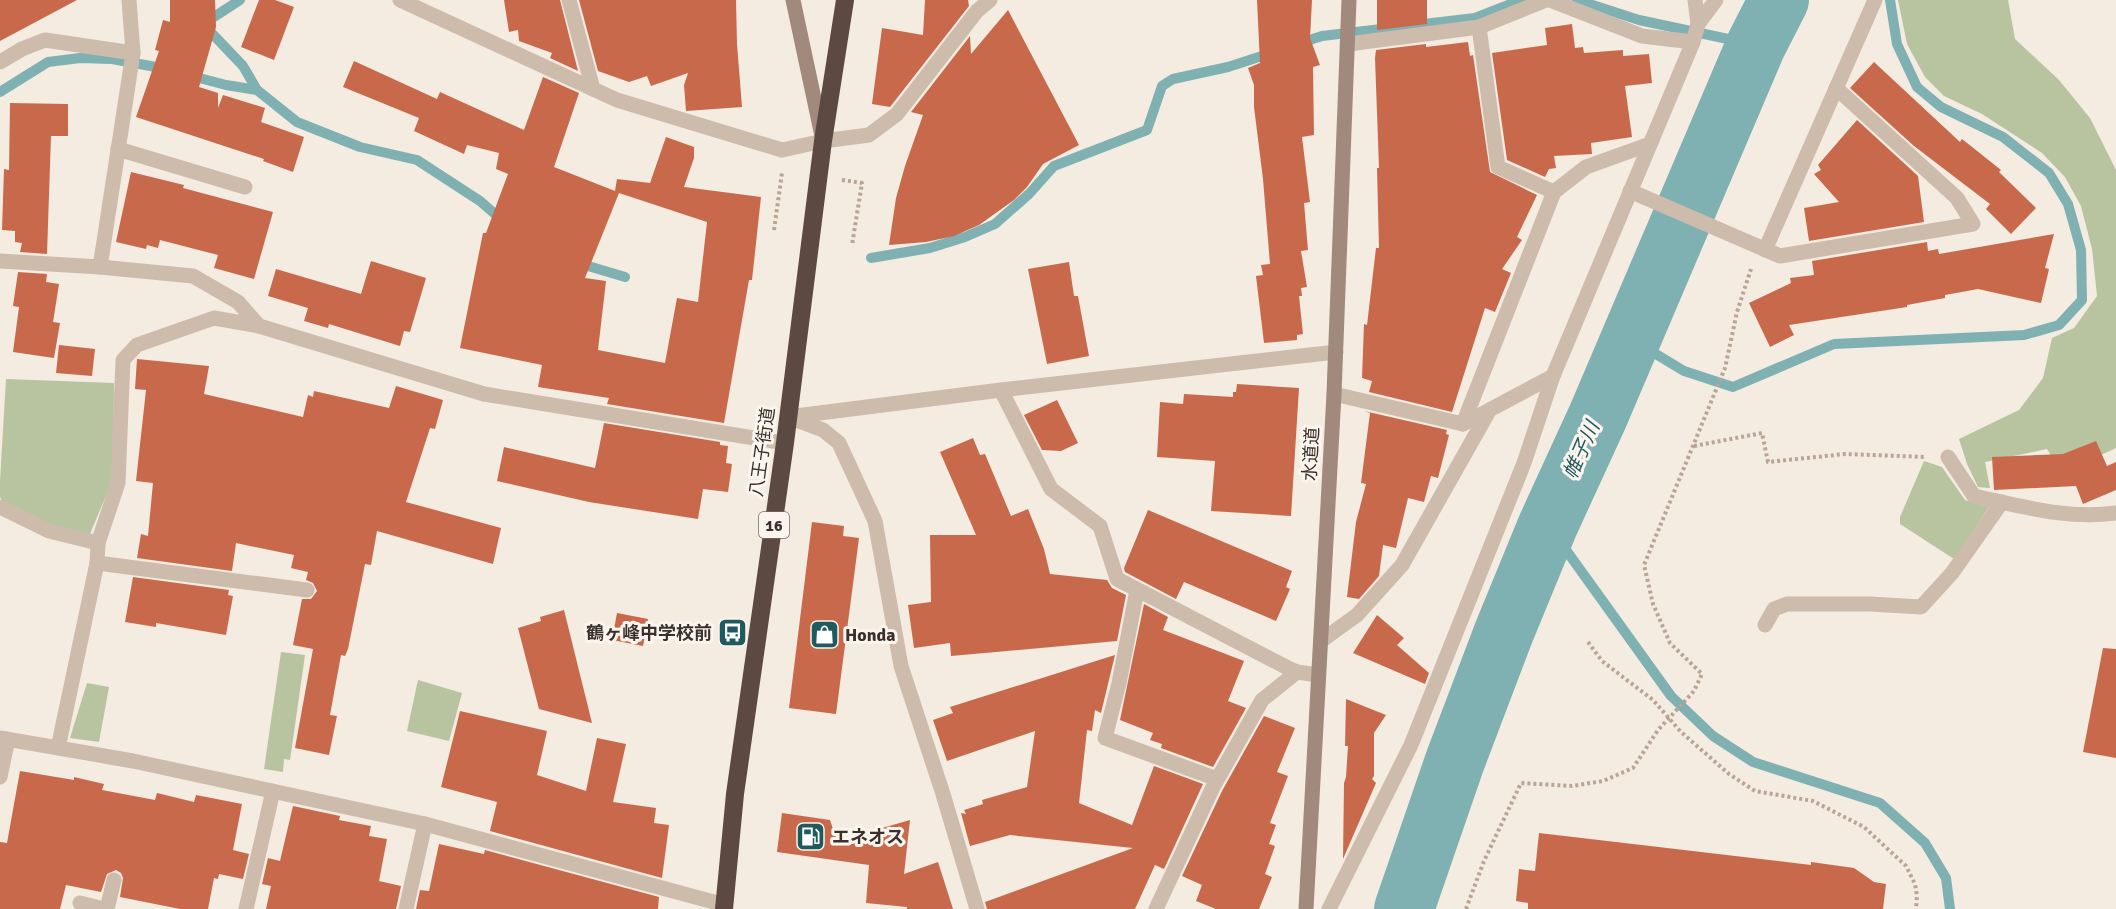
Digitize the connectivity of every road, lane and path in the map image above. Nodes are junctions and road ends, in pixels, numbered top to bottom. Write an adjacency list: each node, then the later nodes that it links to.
1 (129, 0): 16 (street)
2 (400, 0): 19 (street)
3 (569, 0): 19 (street)
4 (793, 0): 20 (street)
5 (845, 0): 20 (highway, 八王子街道 / 16)
6 (990, 0): 20 (street)
7 (1349, 0): 15 (street, 水道道)
8 (1548, 0): 13 (street); 14 (street)
9 (1695, 0): 12 (street)
10 (1716, 0): 12 (street)
11 (1875, 0): 18 (street)
12 (1698, 24): 14 (street)
13 (1479, 27): 15 (street); 27 (street)
14 (1693, 42): 21 (street)
15 (1348, 44): 34 (street, 水道道)
16 (133, 53): 17 (street); 22 (street)
17 (0, 62)
18 (1836, 88): 30 (street); 30 (street)
19 (593, 89): 20 (street)
20 (823, 141): 39 (highway, 八王子街道 / 16)
21 (1650, 144): 26 (street); 27 (street)
22 (118, 149): 25 (street); 32 (street)
23 (783, 172): 28 (path)
24 (862, 183): 29 (path)
25 (245, 187)
26 (1630, 191): 30 (street); 35 (street)
27 (1554, 192): 40 (street)
28 (774, 230)
29 (852, 245)
30 (1765, 250): 42 (path)
31 (0, 261): 32 (street)
32 (100, 267): 33 (street)
33 (259, 326): 41 (street); 47 (street)
34 (1336, 352): 36 (street); 37 (street, 水道道)
35 (1552, 376): 38 (street); 71 (street)
36 (1001, 390): 39 (street); 50 (street)
37 (1334, 394): 40 (street); 52 (street, 水道道)
38 (1489, 411): 40 (street); 52 (street)
39 (788, 417): 41 (highway, 八王子街道 / 16); 68 (street)
40 (1463, 424)
41 (785, 443): 64 (highway, 八王子街道 / 16)
42 (1694, 446): 43 (path); 72 (path)
43 (1948, 457): 44 (street)
44 (2002, 502): 46 (street); 51 (street)
45 (0, 507): 47 (street)
46 (2116, 513)
47 (98, 543): 48 (street)
48 (97, 563): 49 (street); 57 (street)
49 (307, 590)
50 (1137, 591): 54 (street); 59 (street)
51 (1765, 625)
52 (1321, 641): 55 (street, 水道道)
53 (1588, 642): 73 (path)
54 (1297, 672): 55 (street); 59 (street)
55 (1318, 675): 70 (street, 水道道)
56 (4, 738): 57 (street); 58 (street)
57 (58, 748): 60 (street)
58 (0, 777)
59 (1217, 779): 69 (street)
60 (273, 790): 61 (street); 66 (street)
61 (425, 824): 64 (street); 67 (street)
62 (114, 880): 65 (street)
63 (80, 903): 65 (street)
64 (725, 907)
65 (106, 909)
66 (246, 909)
67 (406, 909)
68 (977, 909)
69 (1156, 909)
70 (1306, 909)
71 (1329, 909)
72 (1466, 909)
73 (1916, 909)

